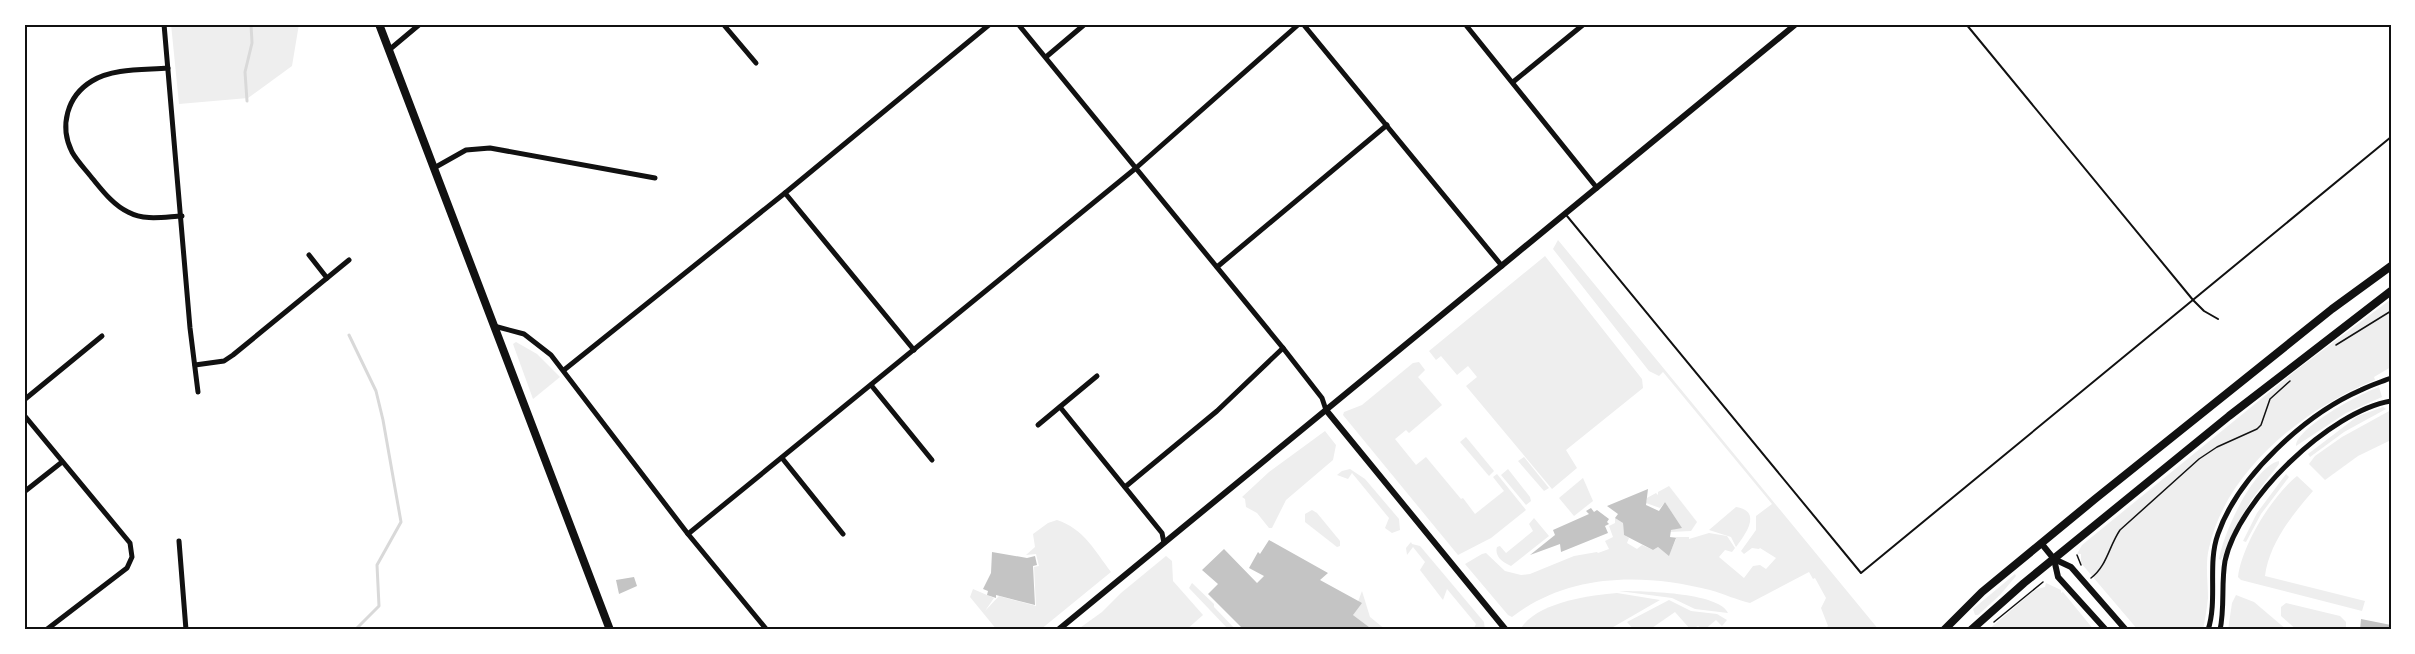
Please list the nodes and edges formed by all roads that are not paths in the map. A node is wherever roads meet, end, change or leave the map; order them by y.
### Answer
1 (164, 24) edge
2 (379, 24) edge
3 (420, 24) edge
4 (723, 24) edge
5 (990, 24) edge
6 (1018, 24) edge
7 (1085, 24) edge
8 (1301, 24) edge
9 (1465, 24) edge
10 (1584, 24) edge
11 (1796, 24) edge
12 (1966, 24) edge
13 (389, 50) junction
14 (1046, 57) junction
15 (756, 63) dead end
16 (168, 68) junction
17 (1513, 82) junction
18 (1387, 125) junction
19 (2391, 137) edge
20 (434, 168) junction
21 (1136, 168) junction
22 (655, 178) dead end
23 (1597, 188) junction
24 (785, 193) junction
25 (1565, 214) junction
26 (182, 216) junction
27 (309, 255) dead end
28 (349, 260) dead end
29 (1502, 266) junction
30 (2391, 266) edge
31 (1217, 267) junction
32 (327, 278) junction
33 (2391, 291) edge
34 (2193, 300) junction
35 (2218, 319) dead end
36 (494, 326) junction
37 (102, 336) dead end
38 (1283, 348) junction
39 (914, 350) junction
40 (195, 365) junction
41 (564, 370) junction
42 (1096, 376) dead end
43 (2391, 378) edge
44 (871, 385) junction
45 (198, 392) dead end
46 (24, 400) edge
47 (2391, 401) edge
48 (1060, 407) junction
49 (1326, 410) junction
50 (24, 415) edge
51 (1038, 425) dead end
52 (782, 458) junction
53 (932, 460) dead end
54 (63, 462) junction
55 (1125, 487) junction
56 (24, 492) edge
57 (688, 534) junction
58 (843, 534) dead end
59 (179, 541) dead end
60 (1164, 543) junction
61 (2041, 543) junction
62 (2054, 559) junction
63 (2213, 581) junction
64 (2224, 583) junction
65 (46, 630) edge
66 (186, 630) edge
67 (610, 630) edge
68 (766, 630) edge
69 (1058, 630) edge
70 (1506, 630) edge
71 (1944, 630) edge
72 (1971, 630) edge
73 (2106, 630) edge
74 (2126, 630) edge
75 (2208, 630) edge
76 (2220, 630) edge

1 - 16 street
2 - 13 main road
3 - 13 street
4 - 15 street
5 - 24 street
6 - 14 street
7 - 14 street
8 - 18 street
8 - 21 street
9 - 17 street
10 - 17 street
11 - 23 street
12 - 34 lane
13 - 20 main road
14 - 21 street
16 - 26 street
16 - 26 street
17 - 23 street
18 - 29 street
18 - 31 street
19 - 34 lane
20 - 22 street
20 - 36 main road
21 - 31 street
21 - 39 street
23 - 25 street
24 - 39 street
24 - 41 street
25 - 29 street
25 - 34 lane
26 - 40 street
27 - 32 street
28 - 32 street
29 - 49 street
30 - 61 main road
31 - 38 street
32 - 40 street
33 - 62 main road
34 - 35 lane
36 - 41 street
36 - 67 main road
37 - 46 street
38 - 49 street
38 - 55 street
39 - 44 street
40 - 45 street
41 - 57 street
42 - 48 street
43 - 63 street
44 - 52 street
44 - 53 street
47 - 64 street
48 - 51 street
48 - 55 street
49 - 60 street
49 - 70 street
50 - 54 street
52 - 57 street
52 - 58 street
54 - 56 street
54 - 65 street
55 - 60 street
57 - 68 street
59 - 66 street
60 - 69 street
61 - 62 street
61 - 71 main road
62 - 72 main road
62 - 73 street
62 - 74 street
63 - 64 street
63 - 75 street
64 - 76 street

